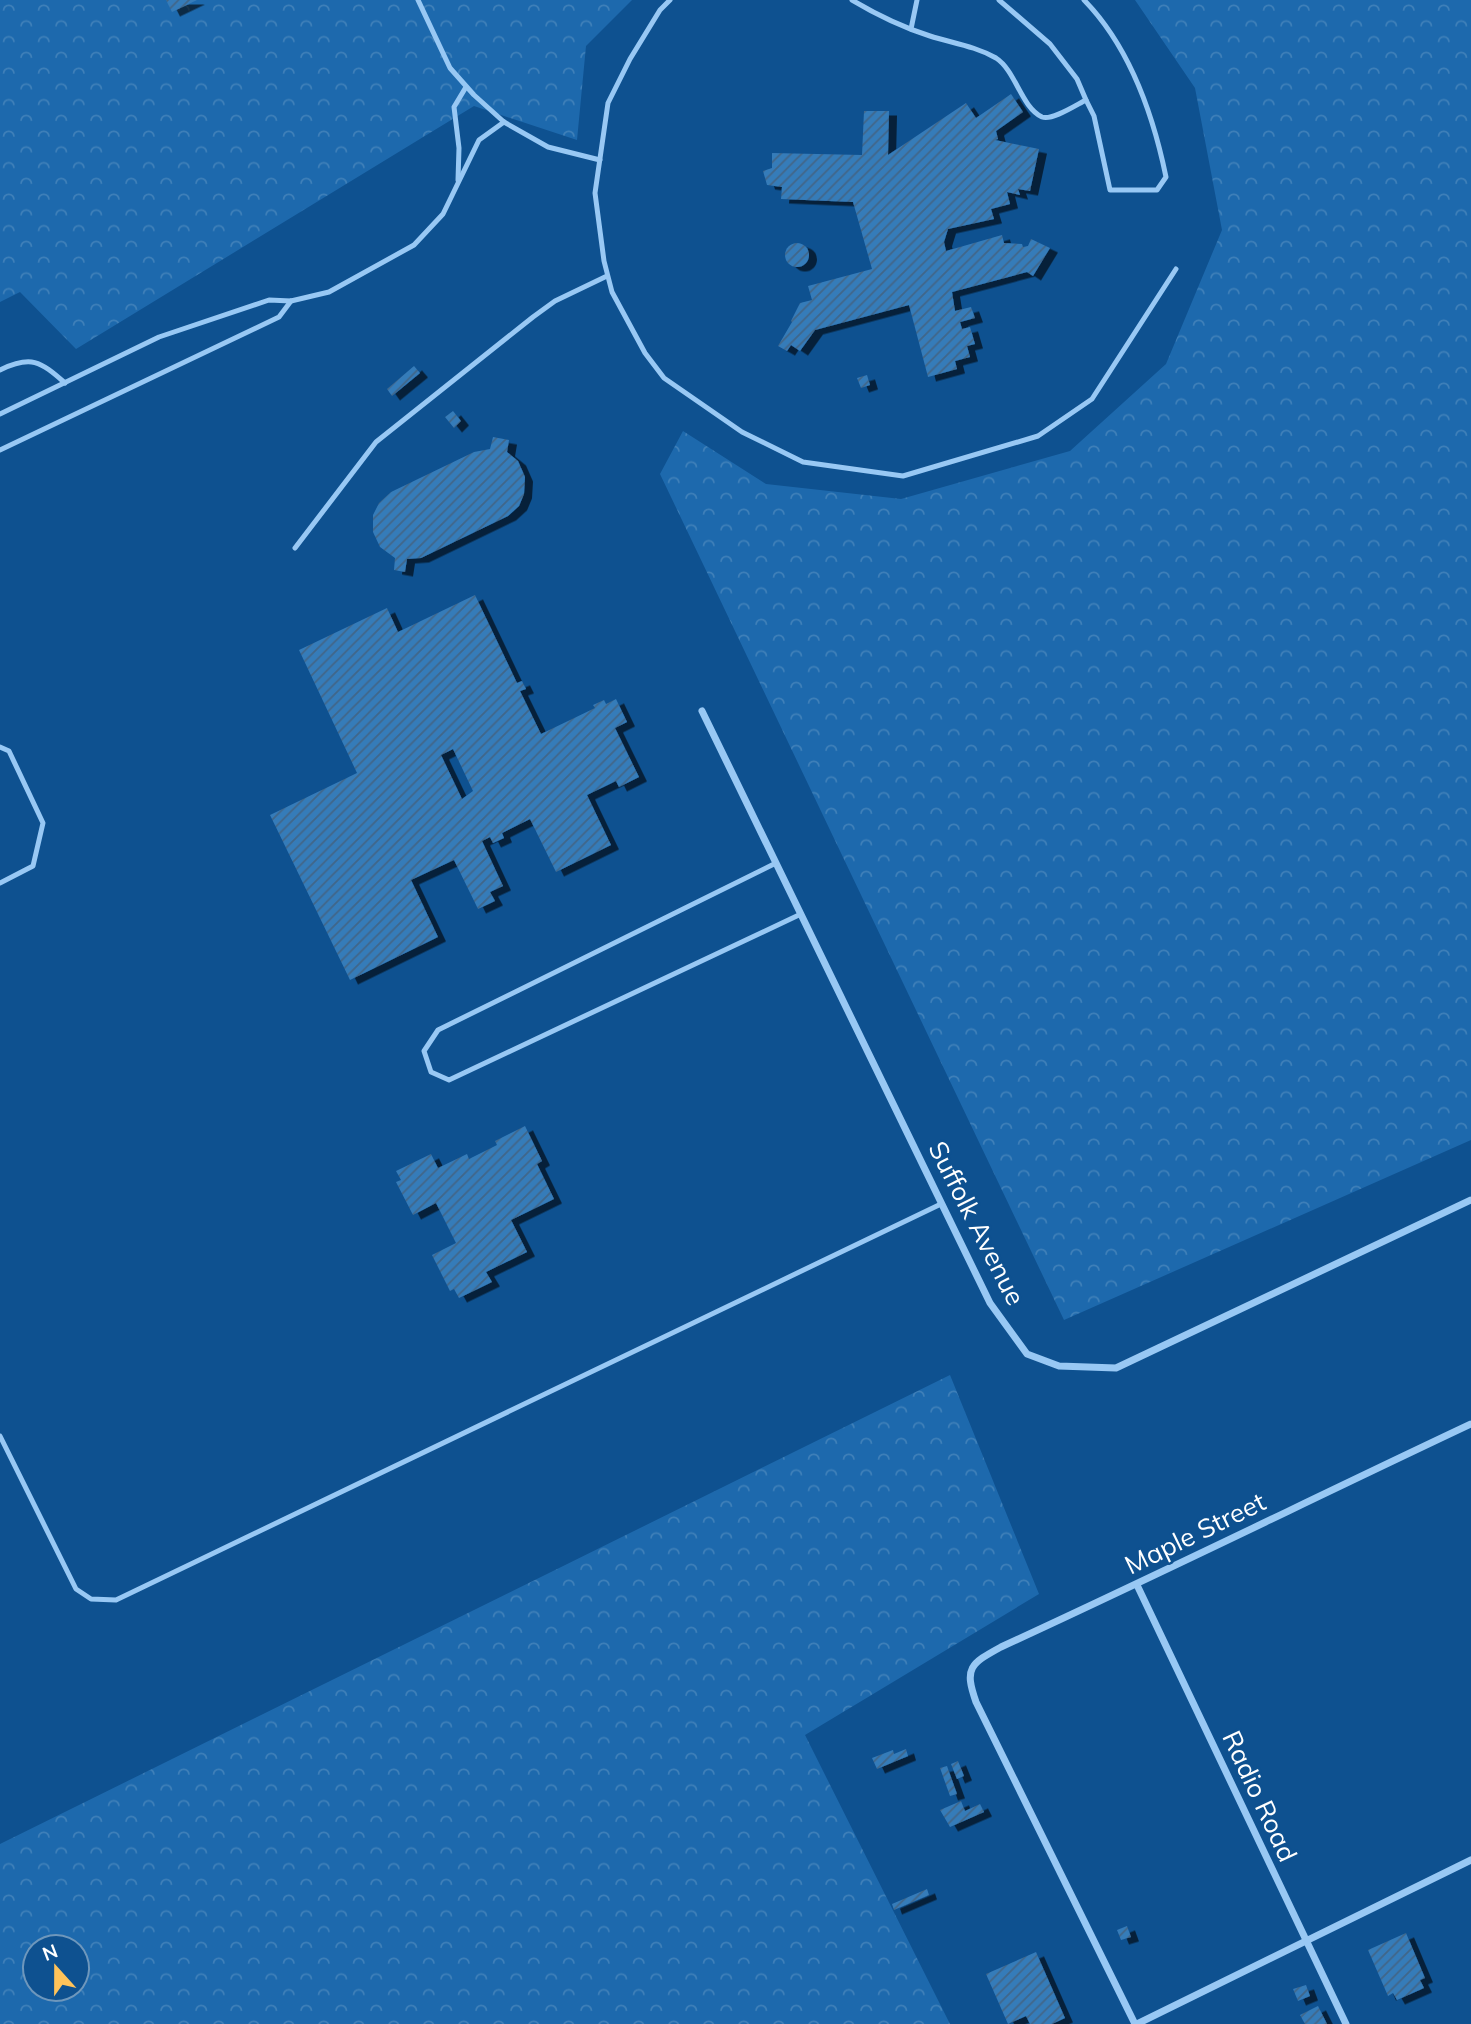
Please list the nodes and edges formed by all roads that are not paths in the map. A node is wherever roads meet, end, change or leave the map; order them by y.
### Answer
1 (418, 0) edge
2 (670, 0) edge
3 (852, 0) edge
4 (917, 0) edge
5 (999, 0) edge
6 (1084, 0) edge
7 (911, 29) junction
8 (466, 87) junction
9 (1086, 100) junction
10 (503, 122) junction
11 (600, 160) junction
12 (458, 183) junction
13 (1176, 269) dead end
14 (607, 276) junction
15 (291, 301) junction
16 (0, 370) edge
17 (65, 383) junction
18 (0, 414) edge
19 (0, 450) edge
20 (295, 548) dead end
21 (702, 711) dead end
22 (0, 747) edge
23 (776, 863) junction
24 (0, 883) edge
25 (801, 915) junction
26 (1471, 1200) edge
27 (941, 1204) junction
28 (1471, 1424) edge
29 (0, 1436) edge
30 (1137, 1585) junction
31 (1471, 1860) edge
32 (1305, 1940) junction
33 (1136, 2024) edge
34 (1346, 2024) edge

1 - 8 lane
2 - 11 lane
3 - 7 lane
4 - 7 lane
5 - 9 lane
6 - 9 lane
7 - 9 lane
8 - 10 lane
8 - 12 lane
10 - 11 lane
10 - 12 lane
11 - 14 lane
12 - 15 lane
13 - 14 lane
14 - 20 lane
15 - 17 lane
15 - 19 lane
16 - 17 lane
17 - 18 lane
21 - 23 street, Suffolk Avenue
22 - 24 lane
23 - 25 street, Suffolk Avenue
23 - 25 lane
25 - 27 street, Suffolk Avenue
26 - 27 street, Suffolk Avenue
27 - 29 lane
28 - 30 street, Maple Street
30 - 32 street, Radio Road
30 - 33 street, Maple Street
31 - 32 street
32 - 33 street
32 - 34 street, Radio Road

